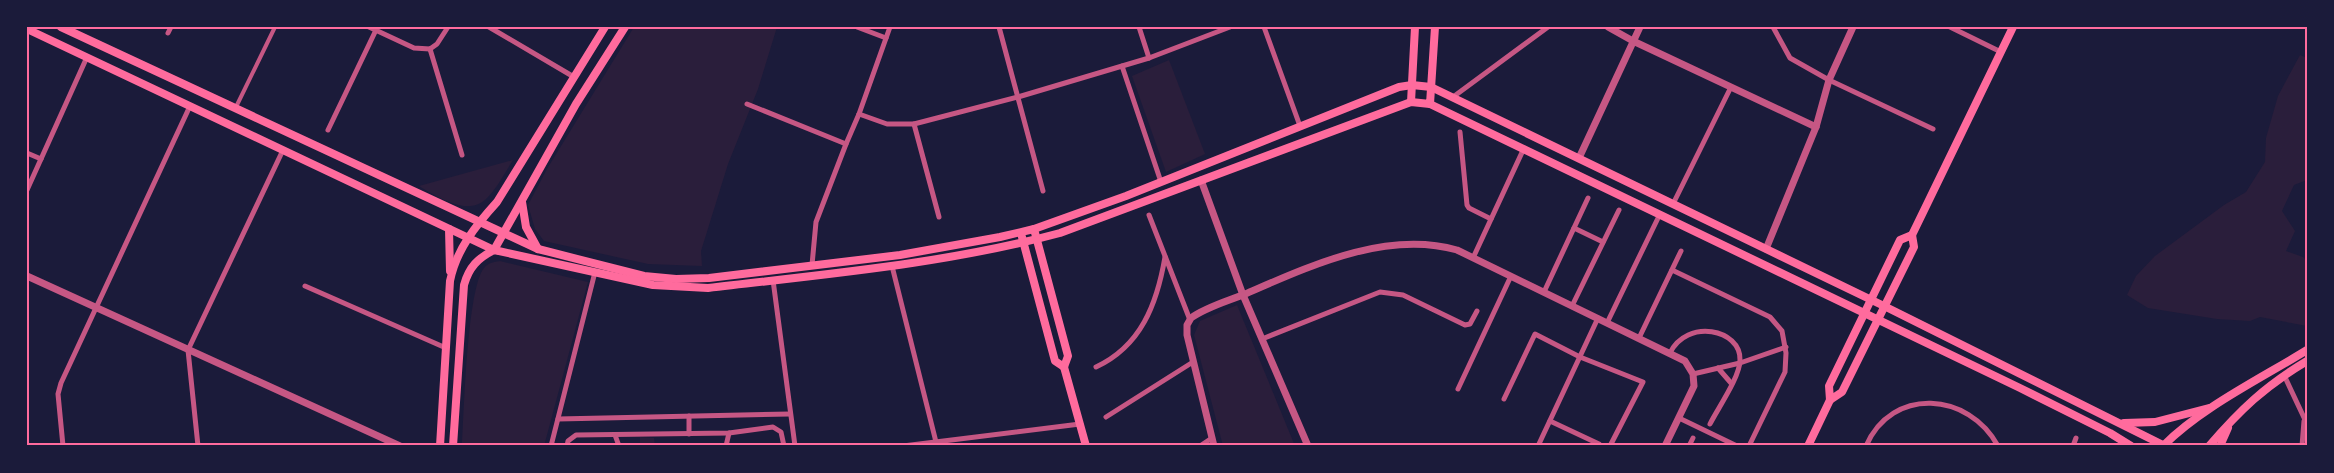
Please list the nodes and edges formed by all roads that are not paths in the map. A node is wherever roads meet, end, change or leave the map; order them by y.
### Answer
1 (275, 27) edge
2 (369, 27) edge
3 (448, 27) edge
4 (489, 27) edge
5 (605, 27) edge
6 (625, 27) edge
7 (857, 27) edge
8 (890, 27) edge
9 (999, 27) edge
10 (1139, 27) edge
11 (1230, 27) edge
12 (1264, 27) edge
13 (1415, 27) edge
14 (1434, 27) edge
15 (1548, 27) edge
16 (1608, 27) edge
17 (1640, 27) edge
18 (1773, 27) edge
19 (1853, 27) edge
20 (1950, 27) edge
21 (2013, 27) edge
22 (65, 28) edge
23 (27, 29) edge
24 (375, 30) junction
25 (886, 38) junction
26 (1633, 42) junction
27 (430, 50) junction
28 (2001, 52) junction
29 (87, 57) junction
30 (1149, 58) junction
31 (1122, 66) junction
32 (574, 77) junction
33 (1829, 80) junction
34 (1412, 85) junction
35 (1431, 87) junction
36 (1731, 87) junction
37 (1018, 97) junction
38 (1453, 97) junction
39 (1411, 102) junction
40 (747, 104) dead end
41 (1430, 104) junction
42 (190, 106) junction
43 (235, 109) junction
44 (859, 114) junction
45 (914, 124) junction
46 (1300, 126) junction
47 (1816, 127) junction
48 (1933, 129) dead end
49 (328, 130) dead end
50 (1460, 132) dead end
51 (846, 144) junction
52 (1524, 148) junction
53 (283, 150) junction
54 (27, 153) edge
55 (462, 155) dead end
56 (1579, 158) junction
57 (41, 159) junction
58 (1201, 180) junction
59 (1161, 182) junction
60 (27, 190) edge
61 (1043, 191) dead end
62 (1588, 198) dead end
63 (522, 201) junction
64 (1673, 204) junction
65 (1619, 210) dead end
66 (1660, 214) junction
67 (1149, 215) dead end
68 (939, 217) dead end
69 (1491, 219) junction
70 (480, 221) junction
71 (1574, 228) junction
72 (450, 229) junction
73 (1034, 229) junction
74 (504, 232) junction
75 (1020, 232) junction
76 (1912, 234) junction
77 (468, 238) junction
78 (1038, 239) junction
79 (1024, 242) junction
80 (1603, 242) junction
81 (538, 249) junction
82 (1766, 249) junction
83 (494, 250) junction
84 (1681, 251) dead end
85 (1165, 257) junction
86 (1473, 258) junction
87 (813, 265) junction
88 (892, 266) junction
89 (595, 269) junction
90 (1672, 270) junction
91 (27, 276) edge
92 (1511, 276) junction
93 (773, 280) junction
94 (450, 281) junction
95 (304, 286) dead end
96 (1544, 292) junction
97 (1243, 295) junction
98 (1871, 300) junction
99 (1572, 306) junction
100 (1884, 306) junction
101 (97, 308) junction
102 (1477, 312) dead end
103 (1865, 313) junction
104 (1598, 318) junction
105 (1878, 319) junction
106 (1190, 320) junction
107 (1607, 323) junction
108 (1639, 338) junction
109 (1262, 339) junction
110 (1786, 347) junction
111 (446, 348) junction
112 (188, 350) junction
113 (2307, 350) edge
114 (1670, 353) junction
115 (1580, 357) junction
116 (2307, 361) edge
117 (1193, 362) junction
118 (1740, 363) junction
119 (1096, 366) dead end
120 (1064, 367) junction
121 (1718, 368) junction
122 (1693, 374) junction
123 (2284, 375) junction
124 (1731, 383) junction
125 (1458, 389) dead end
126 (1504, 399) dead end
127 (1830, 400) junction
128 (2215, 406) junction
129 (790, 414) junction
130 (689, 417) junction
131 (1107, 417) dead end
132 (1679, 418) junction
133 (2304, 418) junction
134 (558, 419) junction
135 (2231, 420) junction
136 (1550, 421) junction
137 (2114, 421) junction
138 (1080, 424) junction
139 (1710, 424) dead end
140 (2307, 424) edge
141 (729, 433) junction
142 (689, 434) junction
143 (615, 435) junction
144 (1693, 438) dead end
145 (2076, 438) dead end
146 (1213, 442) edge
147 (936, 444) edge
148 (1599, 444) dead end
149 (63, 446) edge
150 (198, 446) edge
151 (400, 446) edge
152 (440, 446) edge
153 (453, 446) edge
154 (551, 446) edge
155 (567, 446) edge
156 (619, 446) edge
157 (726, 446) edge
158 (784, 446) edge
159 (795, 446) edge
160 (903, 446) edge
161 (1086, 446) edge
162 (1200, 446) edge
163 (1308, 446) edge
164 (1538, 446) edge
165 (1610, 446) edge
166 (1665, 446) edge
167 (1689, 446) edge
168 (1737, 446) edge
169 (1749, 446) edge
170 (1808, 446) edge
171 (1866, 446) edge
172 (1998, 446) edge
173 (2073, 446) edge
174 (2131, 446) edge
175 (2164, 446) edge
176 (2209, 446) edge
177 (2220, 446) edge
178 (2302, 446) edge

1 - 43 street
2 - 24 street
3 - 27 street
4 - 32 street
5 - 32 main road
6 - 63 main road
7 - 25 street
8 - 25 street
9 - 37 street
10 - 30 street
11 - 30 street
12 - 46 street
13 - 34 main road
14 - 35 main road
15 - 38 street
16 - 26 street
17 - 26 street
18 - 33 street
19 - 33 street
20 - 28 street
21 - 28 main road
22 - 43 main road
23 - 29 main road
24 - 27 street
24 - 49 street
25 - 44 street
26 - 36 street
26 - 56 street
27 - 55 street
28 - 76 main road
29 - 42 main road
29 - 57 street
30 - 31 street
31 - 37 street
31 - 59 street
32 - 70 main road
33 - 47 street
33 - 48 street
34 - 35 main road
34 - 39 main road
34 - 46 main road
35 - 38 main road
35 - 41 main road
36 - 47 street
36 - 64 street
37 - 45 street
37 - 61 street
38 - 56 main road
39 - 41 main road
39 - 58 main road
40 - 51 street
41 - 52 main road
42 - 53 main road
42 - 101 street
43 - 70 main road
44 - 45 street
44 - 51 street
45 - 68 street
46 - 59 main road
47 - 82 street
50 - 69 street
51 - 87 street
52 - 66 main road
52 - 69 street
53 - 72 main road
53 - 112 street
54 - 57 street
56 - 64 main road
57 - 60 street
58 - 78 main road
58 - 97 street
59 - 73 main road
62 - 71 street
63 - 74 main road
63 - 81 main road
64 - 82 main road
65 - 80 street
66 - 103 main road
66 - 107 street
67 - 85 street
69 - 86 street
70 - 74 main road
70 - 77 main road
71 - 80 street
71 - 96 street
72 - 77 main road
72 - 94 main road
73 - 75 main road
73 - 78 main road
74 - 81 main road
74 - 83 main road
75 - 79 main road
75 - 87 main road
76 - 98 main road
76 - 100 main road
77 - 83 main road
77 - 94 main road
78 - 79 main road
78 - 120 main road
79 - 88 main road
79 - 120 main road
80 - 99 street
81 - 89 main road
82 - 98 main road
83 - 89 main road
83 - 153 main road
84 - 90 street
85 - 106 street
85 - 119 street
86 - 92 street
86 - 97 street
87 - 89 main road
88 - 93 main road
88 - 147 street
89 - 93 main road
89 - 134 street
90 - 108 street
90 - 110 street
91 - 101 street
92 - 96 street
92 - 125 street
93 - 129 street
94 - 111 main road
95 - 111 street
96 - 99 street
97 - 106 street
97 - 109 street
98 - 100 main road
98 - 103 main road
99 - 104 street
100 - 105 main road
100 - 137 main road
101 - 112 street
101 - 149 street
102 - 109 street
103 - 105 main road
103 - 127 main road
104 - 107 street
104 - 115 street
105 - 127 main road
105 - 174 main road
106 - 117 street
107 - 108 street
108 - 114 street
109 - 163 street
110 - 118 street
110 - 169 street
111 - 152 main road
112 - 150 street
112 - 151 street
113 - 128 main road
114 - 118 street
114 - 122 street
115 - 126 street
115 - 136 street
115 - 165 street
116 - 123 main road
117 - 131 street
117 - 146 street
118 - 121 street
118 - 124 street
120 - 138 main road
121 - 122 street
121 - 124 street
122 - 132 street
123 - 133 street
123 - 135 main road
124 - 139 street
127 - 170 main road
128 - 137 main road
128 - 175 main road
129 - 130 street
129 - 159 street
130 - 134 street
130 - 142 street
132 - 166 street
132 - 168 street
133 - 140 street
133 - 178 street
134 - 154 street
135 - 176 main road
135 - 177 main road
136 - 148 street
136 - 164 street
137 - 175 main road
138 - 147 street
138 - 161 main road
141 - 142 street
141 - 157 street
141 - 158 street
142 - 143 street
143 - 155 street
143 - 156 street
144 - 167 street
145 - 173 street
146 - 162 street
147 - 160 street
171 - 172 street

